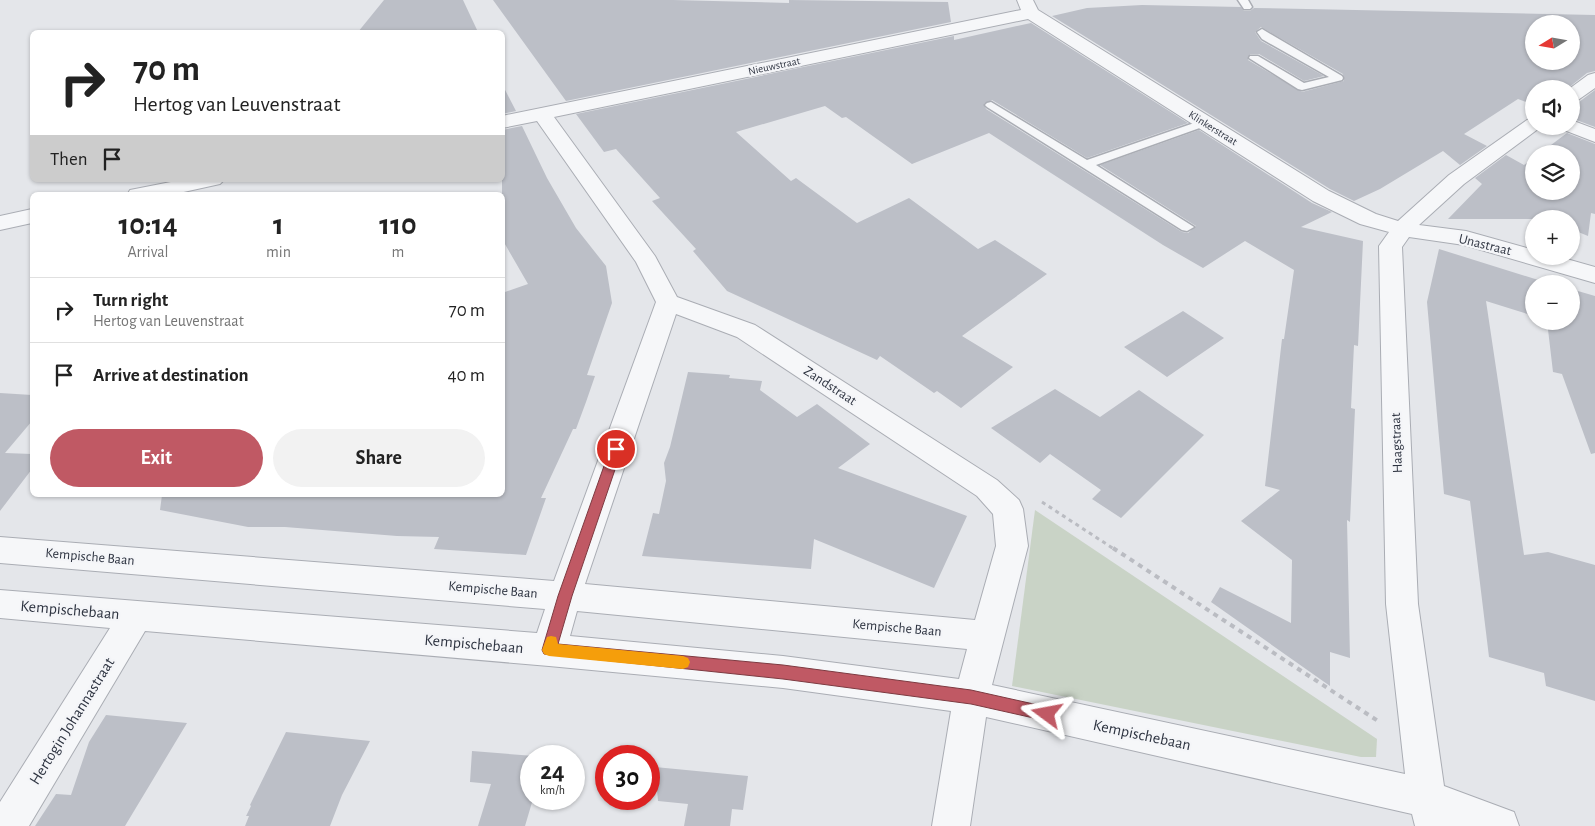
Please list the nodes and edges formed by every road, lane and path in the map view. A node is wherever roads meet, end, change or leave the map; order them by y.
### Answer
1 (1028, 7) edge
2 (1262, 32) dead end
3 (1254, 58) dead end
4 (1595, 79) edge
5 (1580, 90) edge
6 (991, 105) dead end
7 (542, 114) junction
8 (505, 121) edge
9 (1204, 123) junction
10 (1580, 130) edge
11 (1525, 131) edge
12 (1595, 136) edge
13 (1086, 164) junction
14 (203, 182) edge
15 (153, 192) edge
16 (30, 216) edge
17 (0, 223) edge
18 (1187, 227) dead end
19 (1402, 229) junction
20 (1595, 275) edge
21 (668, 302) junction
22 (1008, 509) junction
23 (0, 550) edge
24 (565, 596) junction
25 (0, 604) edge
26 (136, 616) junction
27 (986, 636) junction
28 (549, 650) junction
29 (971, 697) junction
30 (1420, 749) junction
31 (1430, 812) edge
32 (8, 826) edge
33 (952, 826) edge
34 (1500, 826) edge

1 - 7 street, Nieuwstraat
1 - 9 street, Klinkerstraat
2 - 3 lane
4 - 5 street
6 - 13 lane
7 - 8 street, Nieuwstraat
7 - 21 street
9 - 13 lane
9 - 19 street, Klinkerstraat
10 - 12 street
11 - 19 street, Haagstraat
13 - 18 lane
14 - 15 street
16 - 17 street
19 - 20 street, Unastraat
19 - 30 street, Haagstraat
21 - 22 street, Zandstraat
21 - 24 street
22 - 27 street
22 - 30 path
23 - 24 street, Kempische Baan
24 - 27 street, Kempische Baan
24 - 28 street
25 - 26 street, Kempischebaan
26 - 28 street, Kempischebaan
26 - 32 street, Hertogin Johannastraat
27 - 29 street
28 - 29 street, Kempischebaan
29 - 31 street, Kempischebaan
29 - 33 street
30 - 31 street, Haagstraat
31 - 34 street, Kempischebaan

